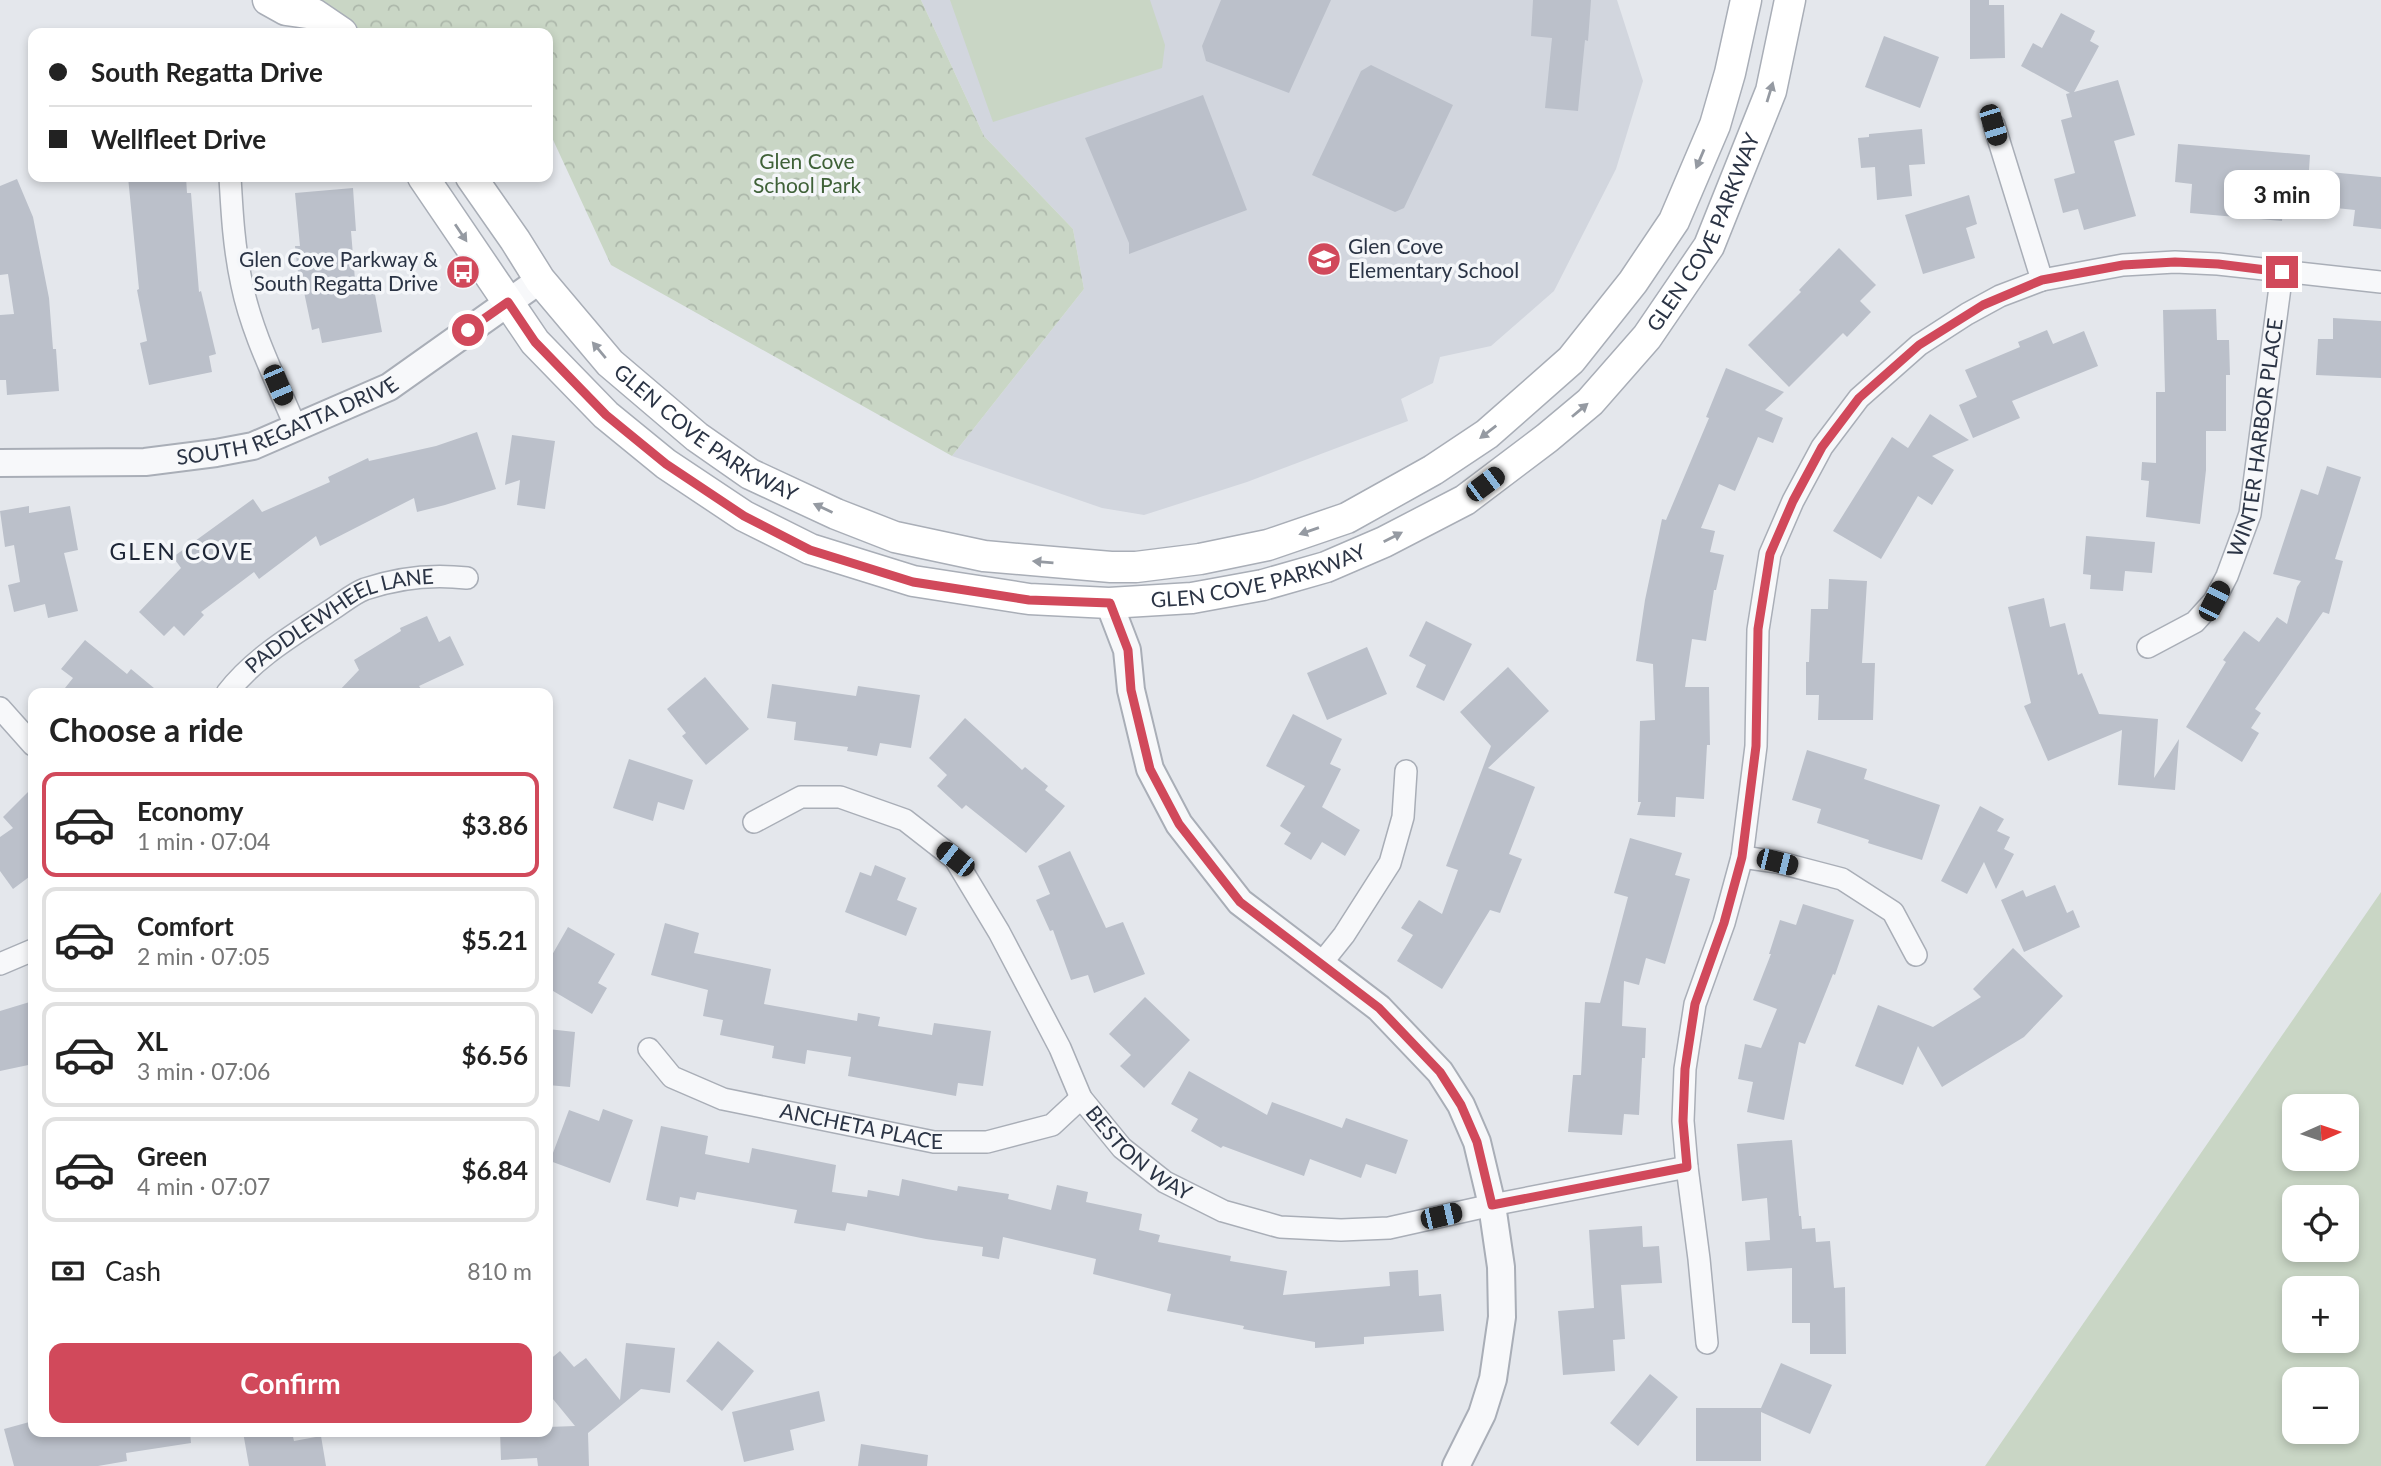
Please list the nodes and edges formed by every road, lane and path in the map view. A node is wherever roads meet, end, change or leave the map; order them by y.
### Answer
1 (1746, 0) edge
2 (1790, 0) edge
3 (277, 5) edge
4 (300, 28) edge
5 (335, 28) edge
6 (1993, 125) dead end
7 (230, 182) edge
8 (426, 182) edge
9 (474, 182) edge
10 (2282, 272) junction
11 (540, 280) junction
12 (2042, 280) junction
13 (2381, 282) edge
14 (508, 302) junction
15 (296, 428) junction
16 (0, 463) edge
17 (467, 578) dead end
18 (1124, 603) junction
19 (2148, 647) dead end
20 (232, 688) edge
21 (0, 708) edge
22 (28, 739) edge
23 (1406, 771) dead end
24 (754, 822) dead end
25 (1742, 857) junction
26 (28, 952) edge
27 (1916, 956) dead end
28 (0, 964) edge
29 (1320, 965) junction
30 (649, 1049) dead end
31 (1081, 1098) junction
32 (1687, 1167) junction
33 (1492, 1205) junction
34 (1707, 1343) dead end
35 (1456, 1466) edge

1 -> 11 main road, GLEN COVE PARKWAY
18 -> 2 main road, GLEN COVE PARKWAY
3 - 4 main road
3 - 5 main road
6 - 12 street
7 - 15 street
8 -> 14 main road, GLEN COVE PARKWAY
9 - 11 main road, GLEN COVE PARKWAY
10 - 12 street
10 - 13 street
10 - 19 street, WINTER HARBOR PLACE
11 - 14 street, SOUTH REGATTA DRIVE
12 - 25 street
14 - 15 street, SOUTH REGATTA DRIVE
14 - 18 main road, GLEN COVE PARKWAY
15 - 16 street, SOUTH REGATTA DRIVE
17 - 20 street, PADDLEWHEEL LANE
18 - 29 street
21 - 22 street
23 - 29 street
24 - 31 street, BESTON WAY
25 - 27 street
25 - 32 street
26 - 28 street
29 - 33 street
30 - 31 street, ANCHETA PLACE
31 - 33 street, BESTON WAY
32 - 33 street, BESTON WAY
32 - 34 street
33 - 35 street

